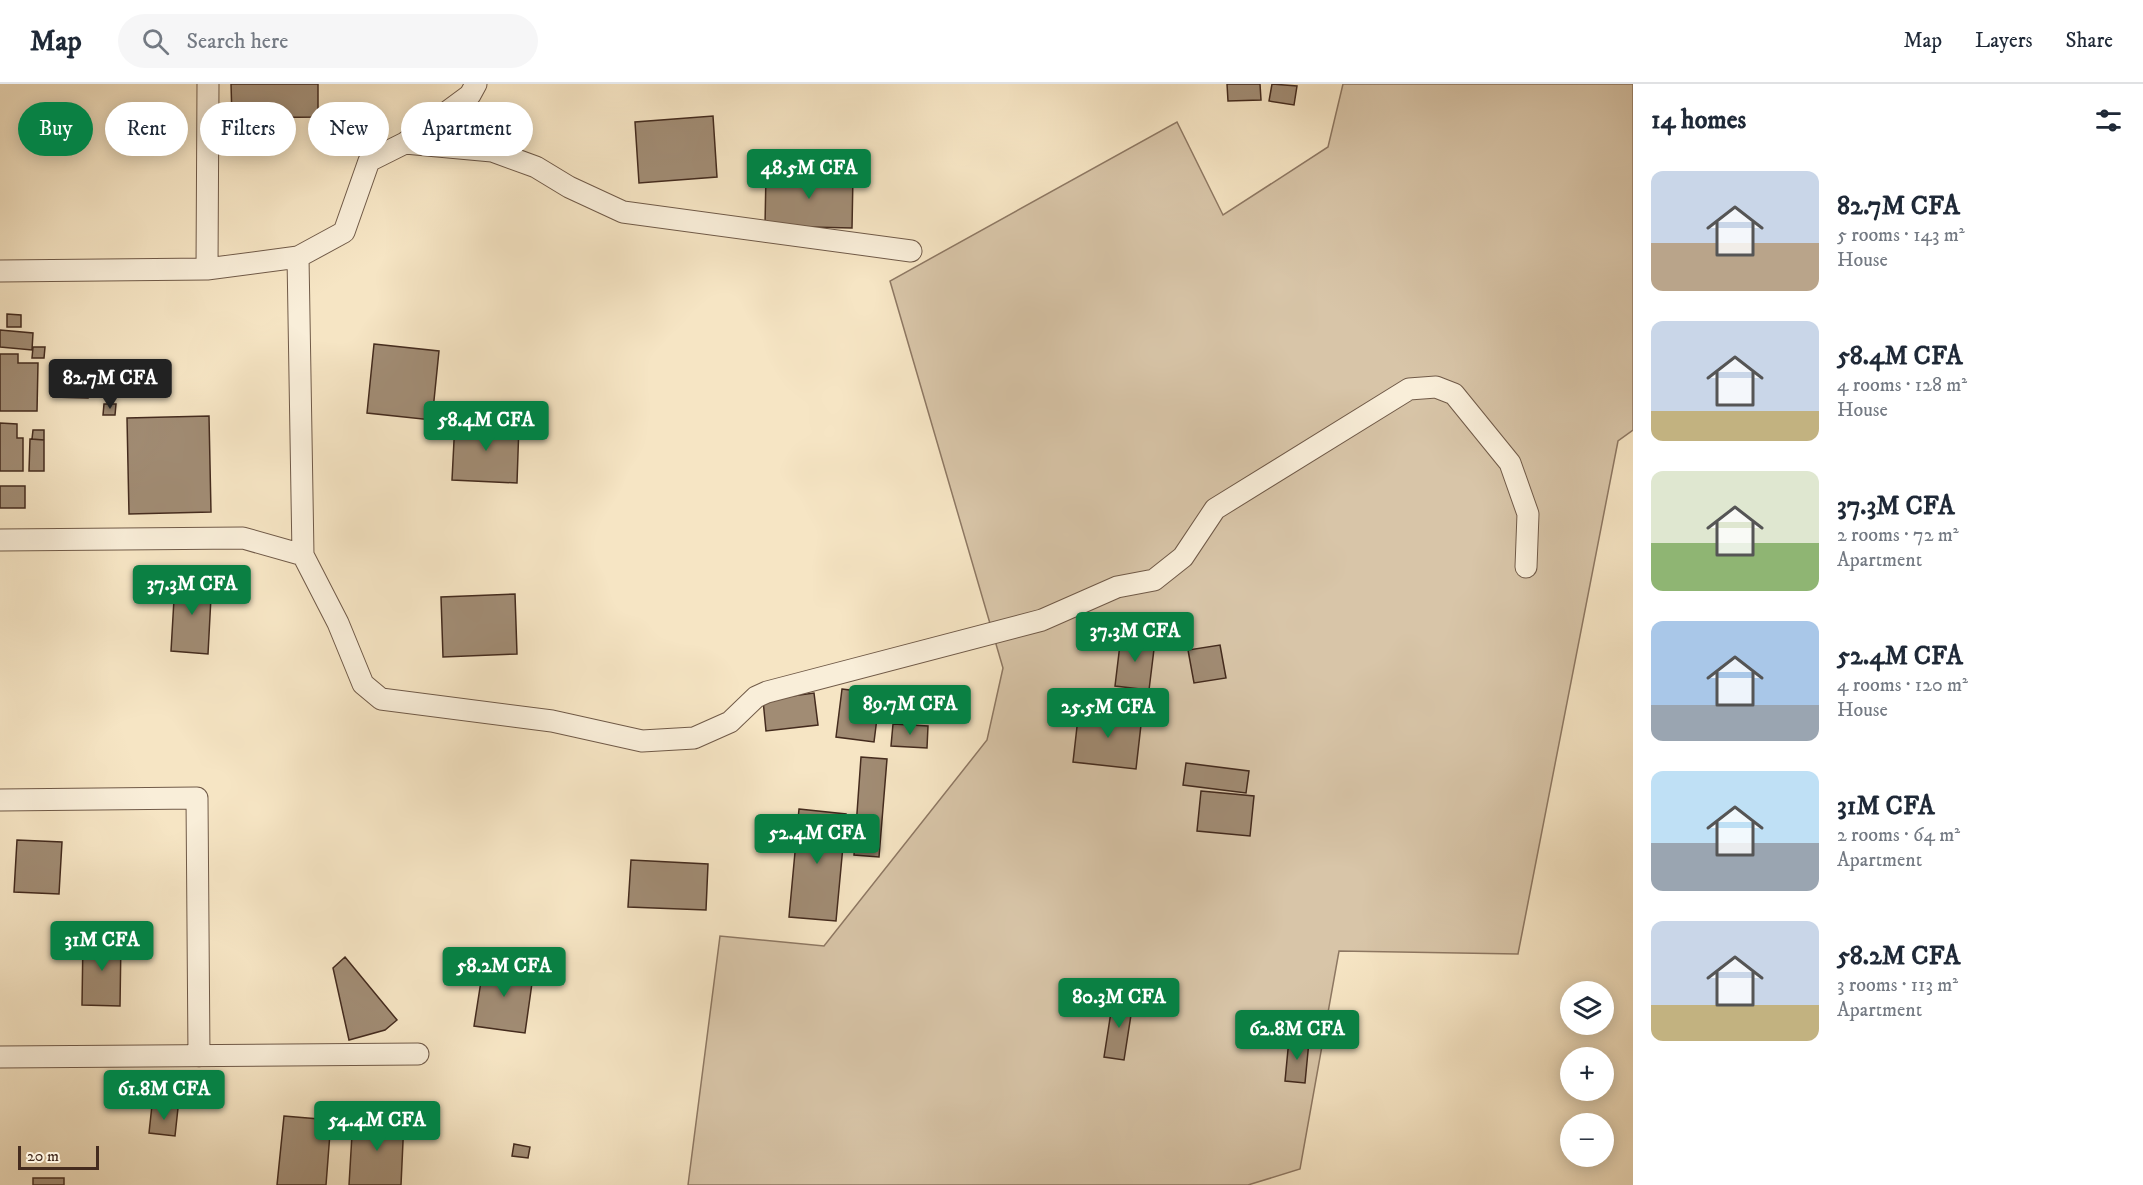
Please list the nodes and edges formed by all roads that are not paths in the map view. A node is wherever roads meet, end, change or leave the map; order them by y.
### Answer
1 (208, 84) edge
2 (476, 84) edge
3 (461, 102) edge
4 (401, 145) edge
5 (506, 156) edge
6 (911, 251) dead end
7 (298, 257) junction
8 (207, 269) junction
9 (0, 271) edge
10 (0, 540) edge
11 (303, 555) junction
12 (1526, 567) dead end
13 (0, 800) edge
14 (418, 1054) dead end
15 (199, 1056) junction
16 (0, 1057) edge

1 - 8 street
2 - 3 street
4 - 7 street
5 - 6 street
7 - 8 street
7 - 11 street
8 - 9 street
10 - 11 street
11 - 12 street
13 - 15 street
14 - 15 street
15 - 16 street

